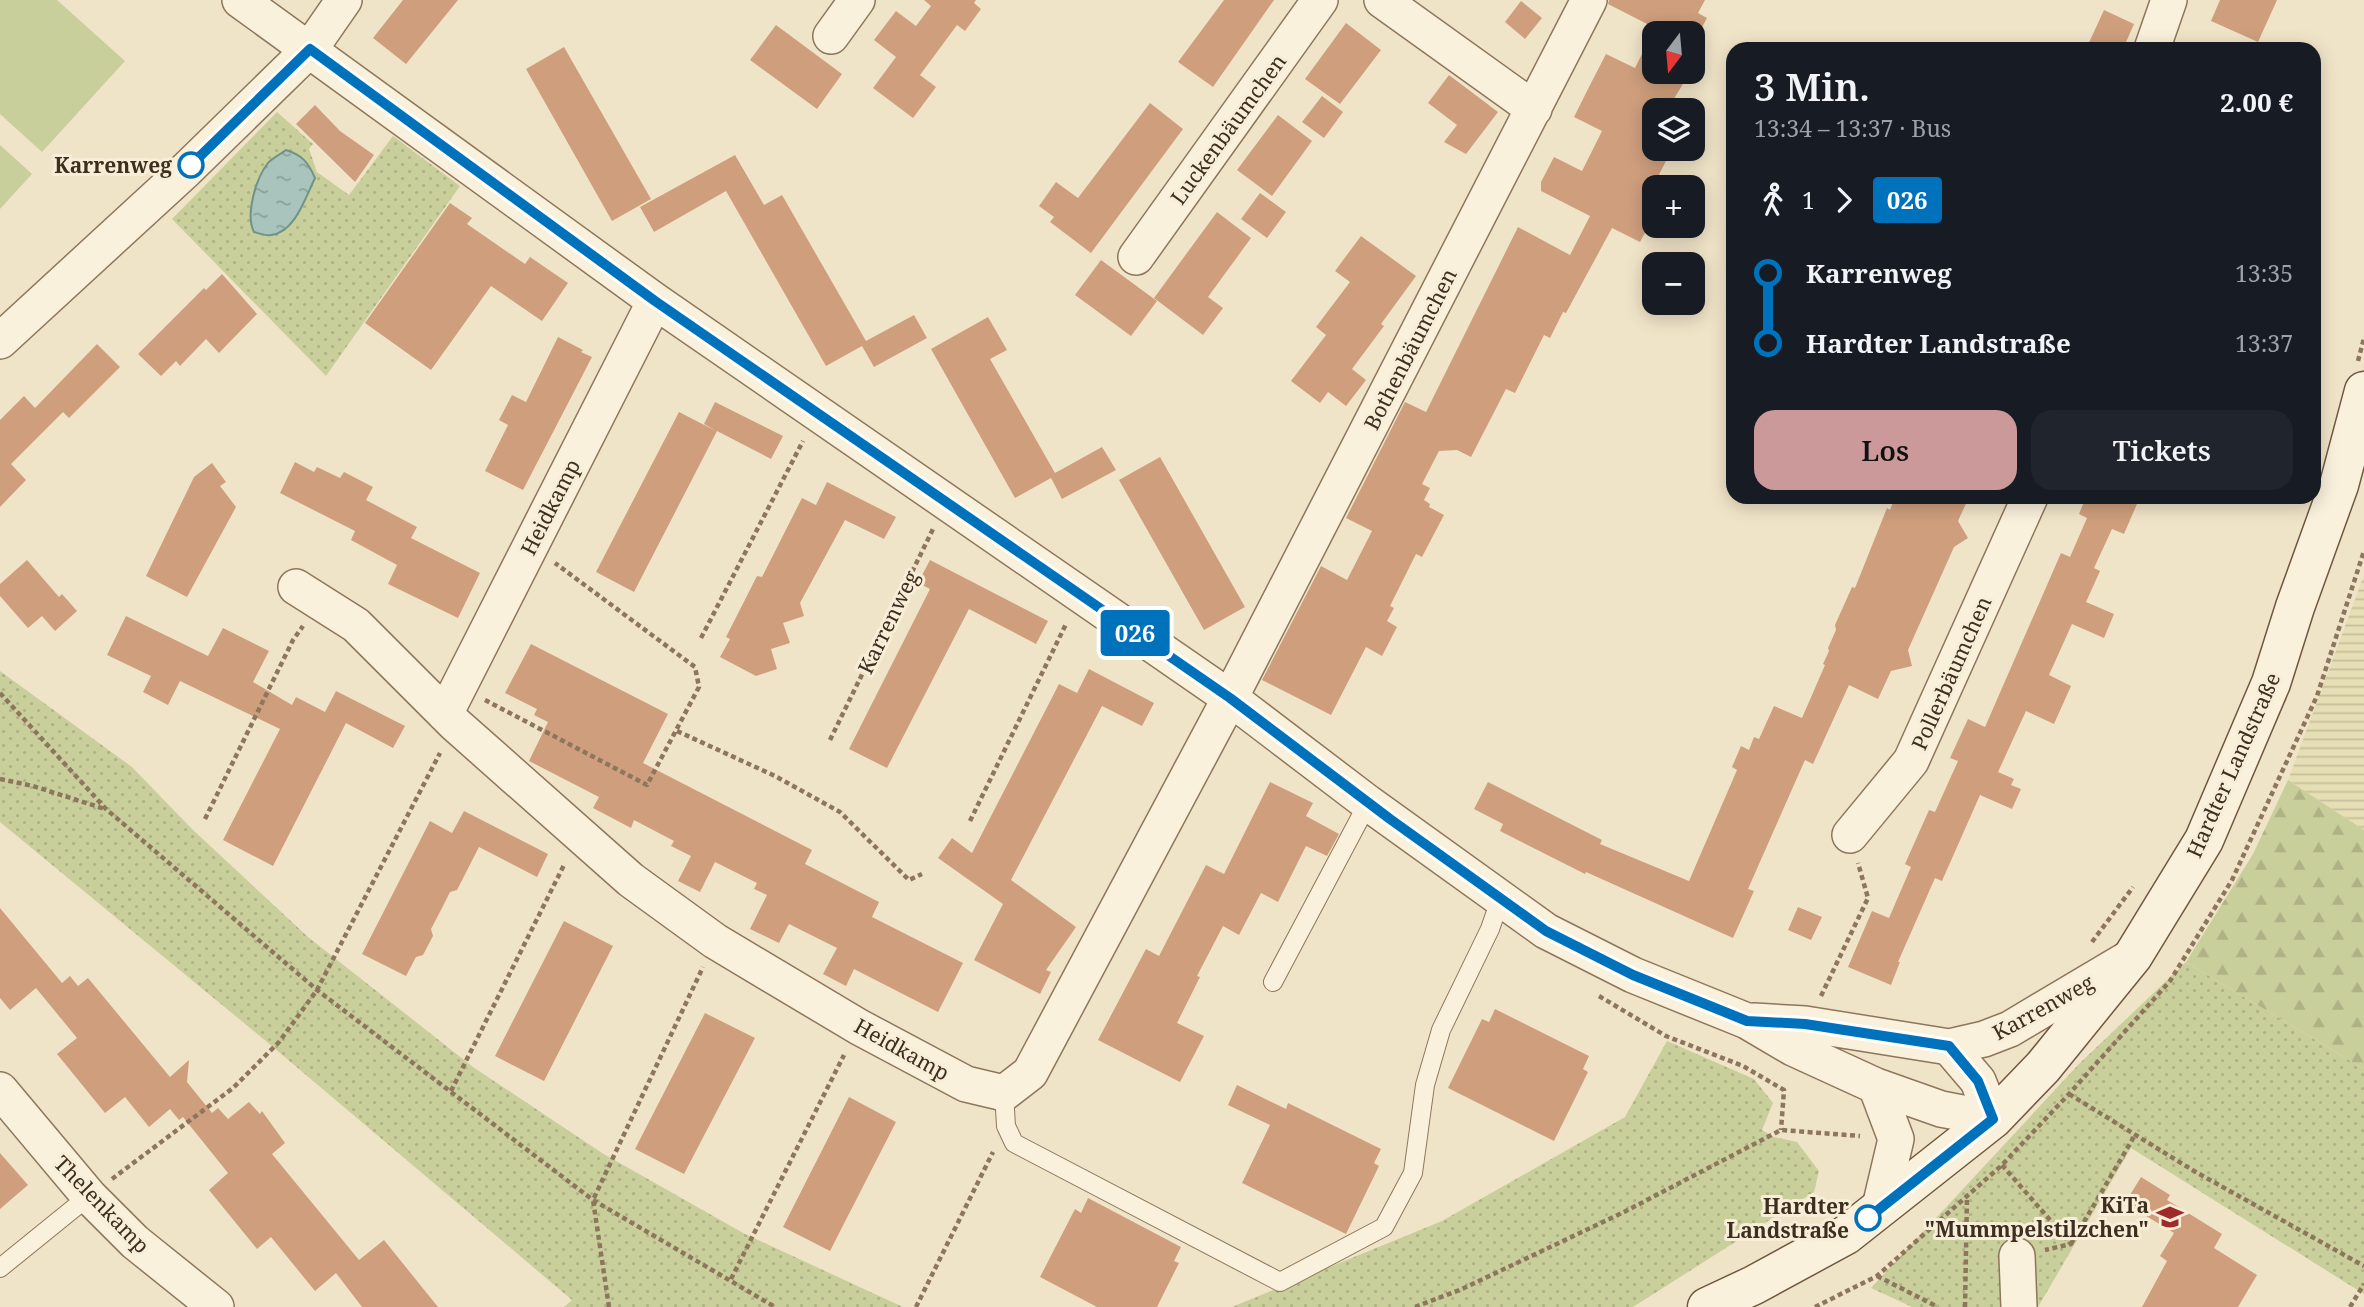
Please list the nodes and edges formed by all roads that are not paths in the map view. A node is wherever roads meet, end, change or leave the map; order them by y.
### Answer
1 (240, 0) edge
2 (344, 0) edge
3 (858, 0) edge
4 (1320, 0) edge
5 (1382, 0) edge
6 (1588, 0) edge
7 (2169, 0) edge
8 (831, 36) dead end
9 (2154, 42) edge
10 (310, 49) junction
11 (1534, 109) junction
12 (1136, 257) dead end
13 (655, 301) junction
14 (0, 341) edge
15 (2360, 378) edge
16 (2027, 504) edge
17 (308, 594) road end
18 (1230, 698) junction
19 (453, 708) junction
20 (1368, 803) junction
21 (1850, 835) road end
22 (1500, 900) junction
23 (2133, 956) junction
24 (1273, 982) dead end
25 (1747, 1021) junction
26 (1949, 1046) junction
27 (1876, 1086) junction
28 (0, 1090) edge
29 (1005, 1110) junction
30 (1993, 1119) junction
31 (89, 1196) junction
32 (1880, 1207) junction
33 (2017, 1256) road end
34 (0, 1268) edge
35 (216, 1307) edge
36 (1707, 1307) edge
37 (2020, 1307) edge

1 - 10 street, Karrenweg
2 - 10 street
3 - 8 street
4 - 12 street, Luckenbäumchen
5 - 11 street
6 - 11 street, Bothenbäumchen
7 - 9 street
10 - 13 street, Karrenweg
10 - 14 street
11 - 18 street, Bothenbäumchen
13 - 18 street, Karrenweg
13 - 19 street, Heidkamp
15 - 23 main road, Hardter Landstraße
16 - 21 street, Pollerbäumchen
17 - 19 street, Heidkamp
18 - 20 street, Karrenweg
18 - 29 street
19 - 29 street, Heidkamp
20 - 22 street, Karrenweg
20 - 24 lane
22 - 25 street, Karrenweg
22 - 29 lane
23 - 26 street, Karrenweg
23 - 30 main road, Hardter Landstraße
25 - 26 street, Karrenweg
25 - 27 street, Karrenweg
26 - 30 street
27 - 30 street, Karrenweg
27 - 32 street
28 - 31 street, Thelenkamp
30 - 32 main road, Hardter Landstraße
31 - 34 lane
31 - 35 street, Thelenkamp
32 - 36 main road, Hardter Landstraße
33 - 37 street

